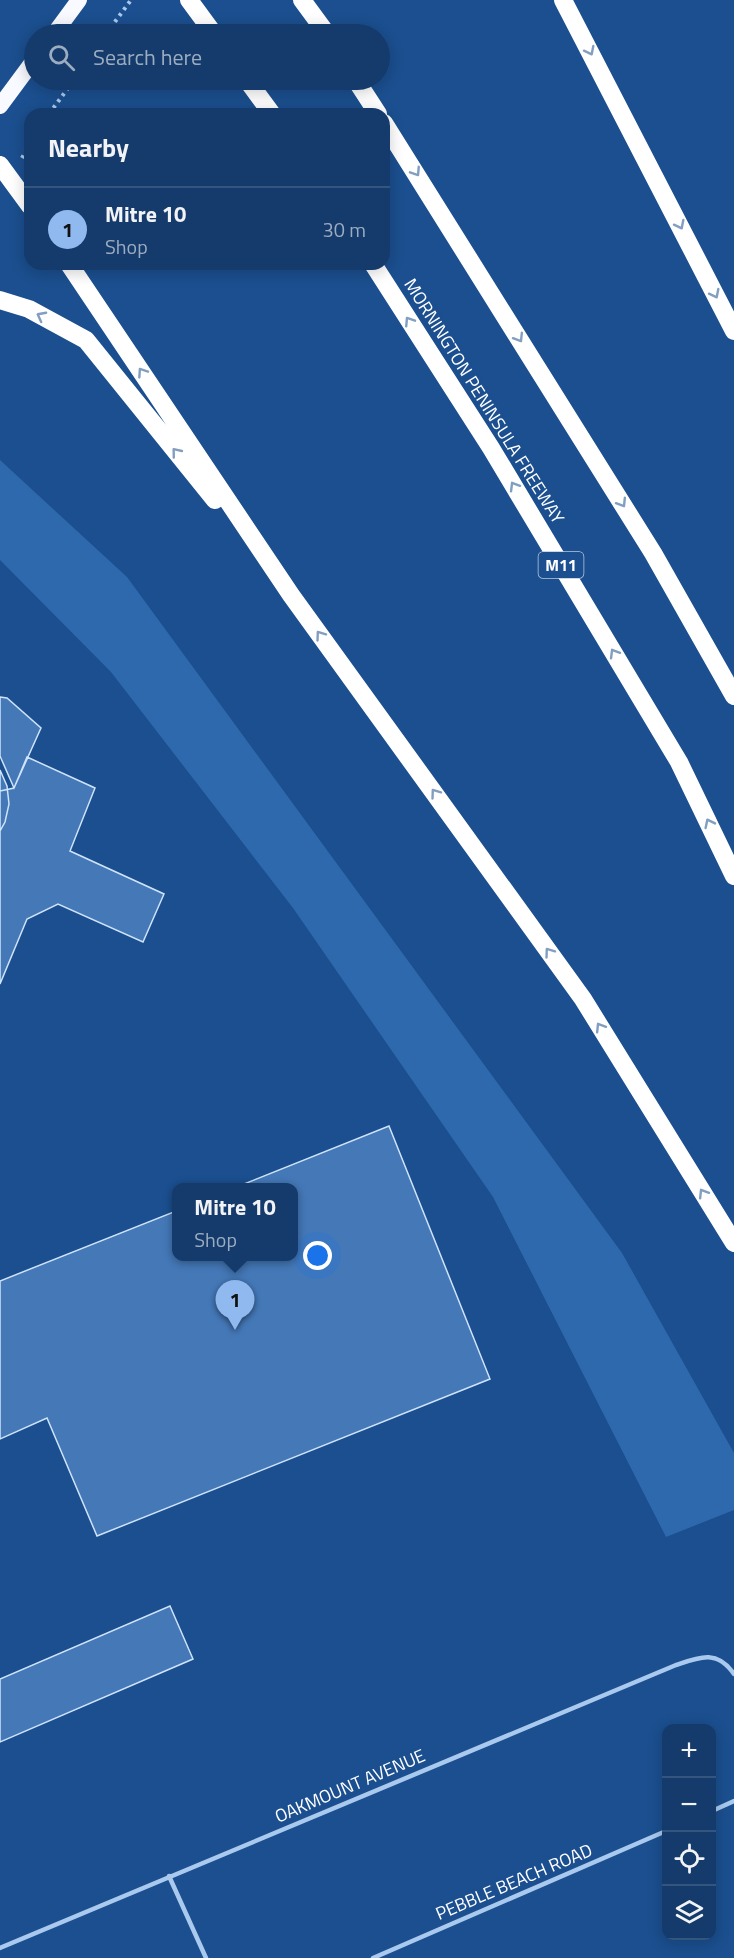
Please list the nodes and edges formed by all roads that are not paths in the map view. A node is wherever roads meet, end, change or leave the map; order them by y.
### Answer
1 (79, 0) edge
2 (189, 0) edge
3 (302, 0) edge
4 (562, 0) edge
5 (61, 24) edge
6 (207, 24) edge
7 (320, 24) edge
8 (24, 74) edge
9 (254, 90) edge
10 (362, 90) edge
11 (0, 106) edge
12 (268, 108) edge
13 (374, 108) edge
14 (390, 133) edge
15 (0, 165) edge
16 (24, 198) edge
17 (73, 270) edge
18 (377, 270) edge
19 (0, 300) edge
20 (734, 331) edge
21 (291, 595) junction
22 (734, 696) edge
23 (734, 876) edge
24 (734, 1243) edge
25 (734, 1674) edge
26 (734, 1802) edge
27 (716, 1809) edge
28 (664, 1832) edge
29 (169, 1876) junction
30 (0, 1948) edge
31 (206, 1958) edge
32 (373, 1958) edge

1 - 5 highway
2 - 6 highway
3 - 7 highway
4 -> 20 highway
8 - 11 highway
9 - 12 highway
10 - 13 highway
14 -> 22 highway
15 - 16 highway
21 -> 17 highway
23 -> 18 highway, MORNINGTON PENINSULA FREEWAY / M11
21 -> 19 highway
24 -> 21 highway
25 - 29 lane, OAKMOUNT AVENUE
26 - 27 lane
28 - 32 lane, PEBBLE BEACH ROAD
29 - 30 lane, OAKMOUNT AVENUE
29 - 31 lane

